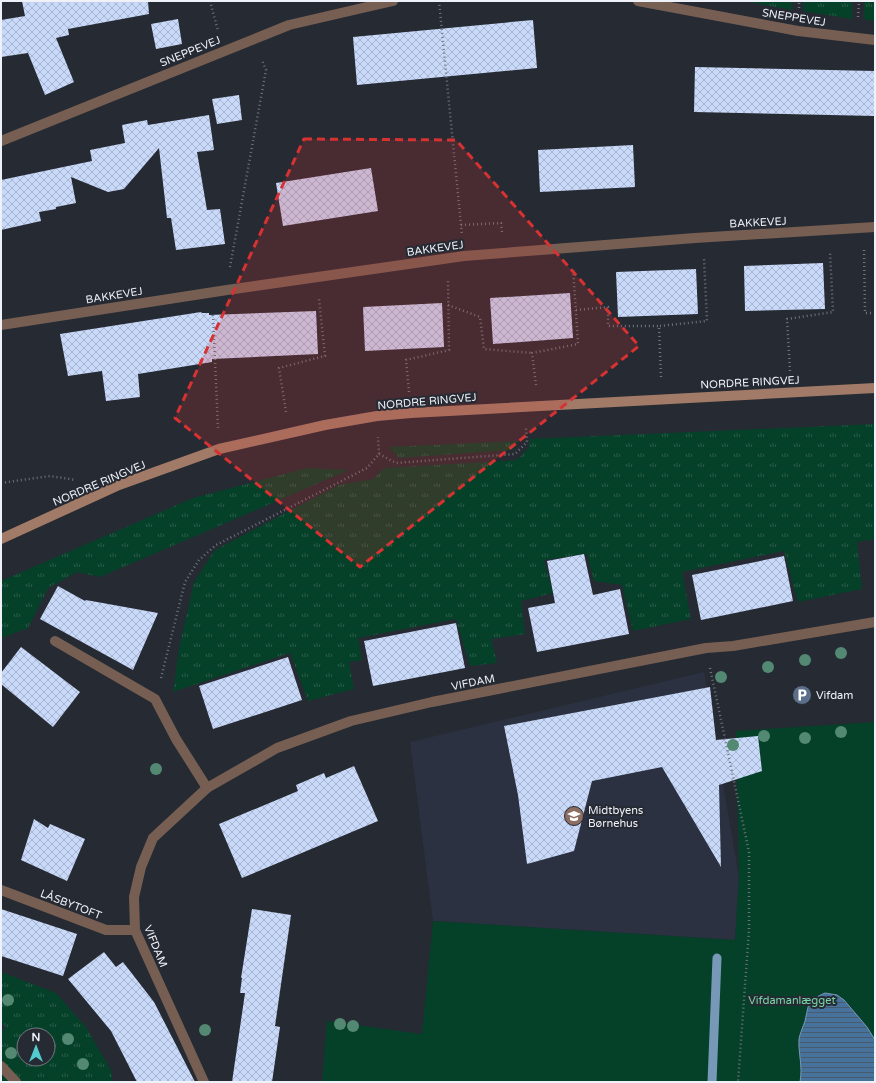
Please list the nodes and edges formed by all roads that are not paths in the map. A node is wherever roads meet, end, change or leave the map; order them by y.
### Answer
1 (393, 1) edge
2 (638, 1) edge
3 (875, 40) edge
4 (1, 141) edge
5 (875, 227) edge
6 (1, 325) edge
7 (875, 388) edge
8 (1, 539) edge
9 (875, 622) edge
10 (55, 641) dead end
11 (207, 788) junction
12 (1, 890) edge
13 (135, 930) junction
14 (1, 1066) edge
15 (16, 1082) edge
16 (204, 1082) edge

1 - 4 street, SNEPPEVEJ
2 - 3 street, SNEPPEVEJ
5 - 6 street, BAKKEVEJ
7 - 8 main road, NORDRE RINGVEJ
9 - 11 street, VIFDAM
10 - 11 street
11 - 13 street, VIFDAM
12 - 13 street, LÅSBYTOFT
13 - 16 street, VIFDAM
14 - 15 street

